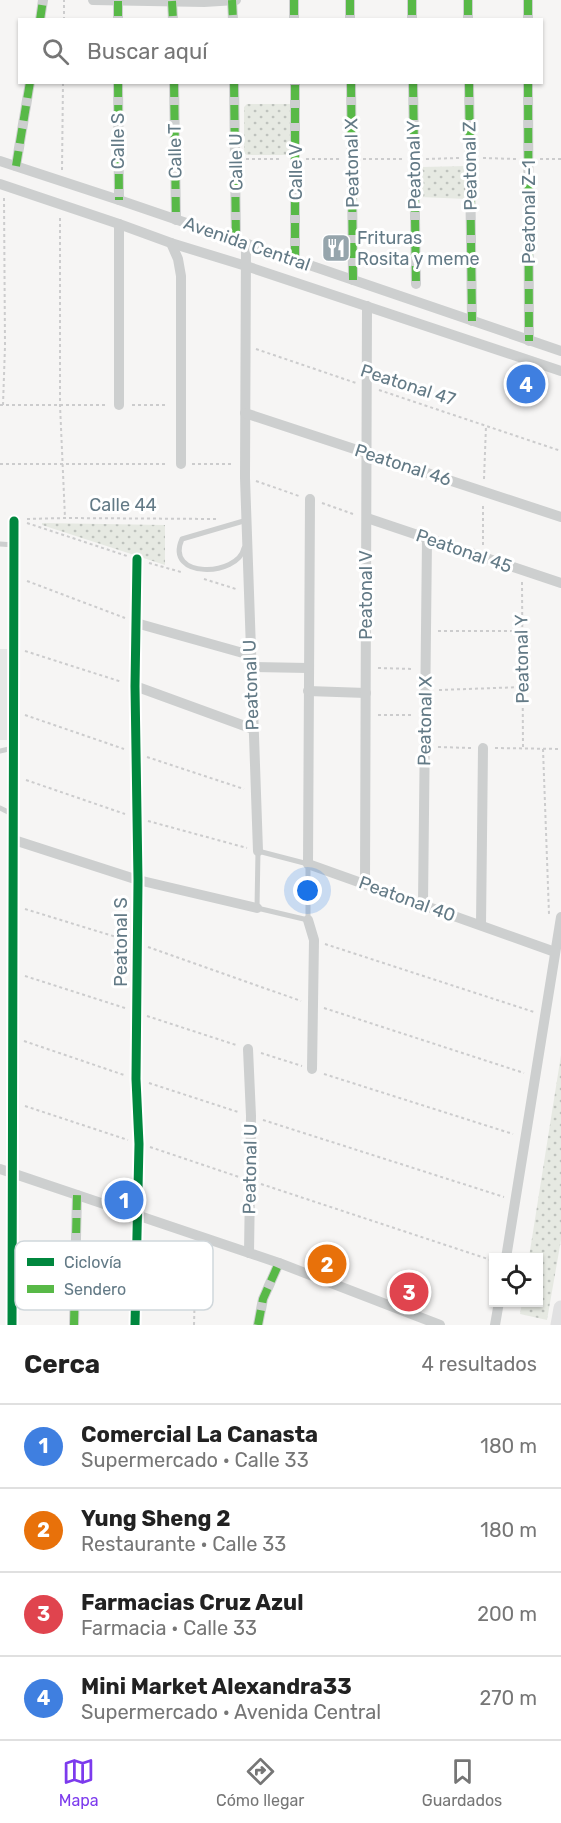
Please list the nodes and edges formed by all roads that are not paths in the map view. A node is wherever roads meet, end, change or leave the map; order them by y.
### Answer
1 (43, 0) edge
2 (93, 0) edge
3 (234, 0) edge
4 (294, 0) edge
5 (350, 0) edge
6 (412, 0) edge
7 (468, 0) edge
8 (528, 0) edge
9 (118, 1) edge
10 (172, 1) edge
11 (187, 1) edge
12 (40, 18) edge
13 (118, 18) edge
14 (173, 18) edge
15 (233, 18) edge
16 (294, 18) edge
17 (350, 18) edge
18 (412, 18) edge
19 (468, 18) edge
20 (528, 18) edge
21 (30, 84) edge
22 (118, 84) edge
23 (174, 84) edge
24 (234, 84) edge
25 (295, 84) edge
26 (351, 84) edge
27 (412, 84) edge
28 (469, 84) edge
29 (528, 84) edge
30 (0, 161) edge
31 (16, 166) junction
32 (2, 185) edge
33 (119, 200) junction
34 (176, 220) junction
35 (119, 224) junction
36 (171, 243) junction
37 (241, 243) junction
38 (295, 261) junction
39 (246, 266) junction
40 (353, 280) junction
41 (416, 284) dead end
42 (367, 306) junction
43 (472, 321) junction
44 (529, 341) junction
45 (561, 351) edge
46 (561, 371) edge
47 (119, 405) road end
48 (245, 413) junction
49 (366, 453) junction
50 (181, 464) road end
51 (310, 499) dead end
52 (561, 517) edge
53 (367, 518) junction
54 (14, 521) road end
55 (246, 521) junction
56 (427, 538) junction
57 (0, 544) edge
58 (14, 545) junction
59 (137, 559) dead end
60 (561, 583) edge
61 (136, 623) junction
62 (250, 655) junction
63 (251, 667) junction
64 (308, 668) junction
65 (135, 686) junction
66 (308, 691) junction
67 (366, 693) junction
68 (253, 729) junction
69 (13, 748) junction
70 (483, 748) dead end
71 (0, 751) edge
72 (0, 808) edge
73 (14, 814) junction
74 (14, 840) junction
75 (258, 851) junction
76 (308, 864) junction
77 (138, 880) junction
78 (365, 884) junction
79 (423, 904) junction
80 (257, 908) junction
81 (308, 920) junction
82 (560, 921) edge
83 (481, 925) junction
84 (555, 952) junction
85 (248, 1049) road end
86 (312, 1070) road end
87 (0, 1169) edge
88 (14, 1174) junction
89 (77, 1195) junction
90 (139, 1216) junction
91 (76, 1241) edge
92 (138, 1241) edge
93 (249, 1253) junction
94 (507, 1253) edge
95 (279, 1263) junction
96 (498, 1307) edge
97 (561, 1308) edge
98 (74, 1310) edge
99 (136, 1310) edge
100 (12, 1325) edge
101 (74, 1325) edge
102 (135, 1325) edge
103 (258, 1325) edge
104 (440, 1325) edge
105 (495, 1325) edge
106 (558, 1325) edge

1 - 12 street
2 - 9 street
3 - 11 street
3 - 15 street
4 - 16 street
5 - 17 street
6 - 18 street
7 - 19 street
8 - 20 street
9 - 10 street
9 - 13 street
10 - 11 street
10 - 14 street
21 - 31 street
22 - 33 street, Calle S
23 - 34 street, Calle T
24 - 37 street, Calle U
25 - 38 street, Calle V
26 - 40 street, Peatonal X
27 - 41 street, Peatonal Y
28 - 43 street, Peatonal Z
29 - 44 street, Peatonal Z-1
30 - 31 street, Avenida Central
31 - 33 street, Avenida Central
32 - 35 street, Avenida Central
33 - 34 street, Avenida Central
34 - 37 street, Avenida Central
35 - 36 street, Avenida Central
35 - 47 street
36 - 39 street, Avenida Central
36 - 50 street
37 - 38 street, Avenida Central
37 - 39 street, Calle U
38 - 40 street, Avenida Central
39 - 42 street, Avenida Central
39 - 48 street, Calle U
40 - 43 street, Avenida Central
42 - 46 street, Avenida Central
42 - 49 street, Peatonal V
43 - 44 street, Avenida Central
44 - 45 street, Avenida Central
48 - 49 street, Peatonal 46
48 - 55 street, Peatonal U
49 - 52 street, Peatonal 46
49 - 53 street, Peatonal V
51 - 64 street
53 - 56 street, Peatonal 45
53 - 67 street, Peatonal V
54 - 58 street
55 - 55 lane
55 - 62 street, Peatonal U
56 - 60 street, Peatonal 45
56 - 79 street, Peatonal X
57 - 58 lane
58 - 69 street
59 - 61 street, Peatonal S
61 - 62 street
61 - 65 street, Peatonal S
62 - 63 street, Peatonal U
63 - 64 street
63 - 68 street, Peatonal U
64 - 66 street
65 - 68 street
65 - 77 street, Peatonal S
66 - 67 street
66 - 76 street
67 - 78 street, Peatonal V
68 - 75 street, Peatonal U
69 - 71 lane
69 - 73 street
70 - 83 street
72 - 73 lane
73 - 74 street
74 - 77 street
74 - 88 street
75 - 76 lane, Peatonal 40
75 - 80 lane
76 - 78 street, Peatonal 40
76 - 81 lane
77 - 80 street
77 - 90 street, Peatonal S
78 - 79 street, Peatonal 40
79 - 83 street, Peatonal 40
80 - 81 lane
81 - 86 street
82 - 84 street
83 - 84 street, Peatonal 40
84 - 94 street
85 - 93 street, Peatonal U
87 - 88 street
88 - 89 street
88 - 100 street
89 - 90 street
89 - 91 street
90 - 92 street, Peatonal S
90 - 93 street
93 - 95 street
95 - 103 street
95 - 104 street
96 - 105 street
97 - 106 street
98 - 101 street
99 - 102 street, Peatonal S

